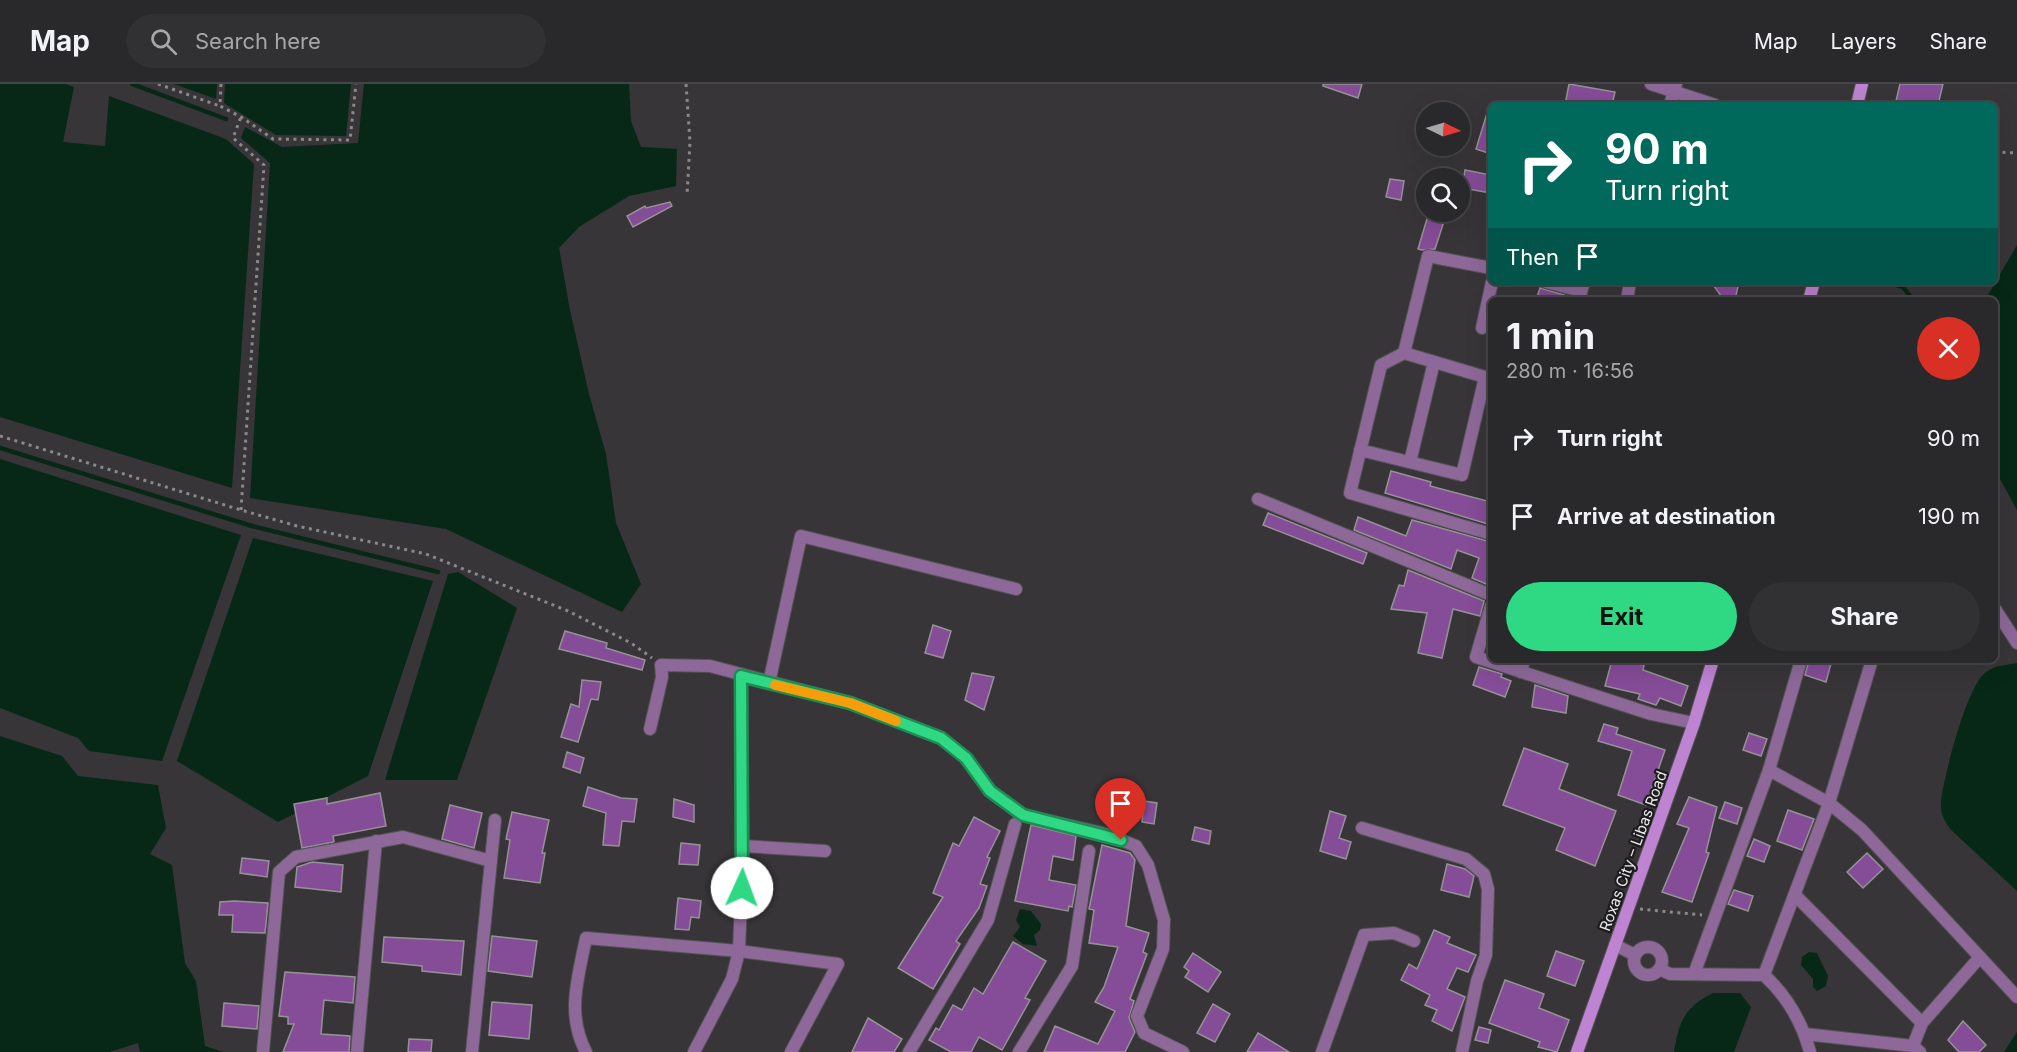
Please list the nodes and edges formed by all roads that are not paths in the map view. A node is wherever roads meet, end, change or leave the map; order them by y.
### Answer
1 (1651, 84) edge
2 (1862, 84) edge
3 (1675, 87) edge
4 (1671, 102) edge
5 (1708, 102) edge
6 (1858, 102) edge
7 (1488, 267) edge
8 (1558, 285) edge
9 (1581, 291) edge
10 (1488, 300) edge
11 (1482, 328) dead end
12 (1404, 352) junction
13 (1434, 362) junction
14 (1360, 450) junction
15 (1410, 462) junction
16 (1258, 499) dead end
17 (1488, 533) edge
18 (1016, 589) dead end
19 (1488, 595) edge
20 (1998, 614) edge
21 (1488, 616) edge
22 (2017, 644) edge
23 (1488, 659) edge
24 (1507, 663) edge
25 (1712, 663) edge
26 (1800, 663) edge
27 (1871, 663) edge
28 (1522, 666) edge
29 (741, 676) junction
30 (769, 683) junction
31 (1694, 723) junction
32 (650, 729) dead end
33 (1769, 770) junction
34 (1829, 803) junction
35 (495, 820) dead end
36 (1015, 825) dead end
37 (1362, 828) dead end
38 (376, 841) junction
39 (743, 846) junction
40 (825, 851) dead end
41 (1089, 851) dead end
42 (491, 861) junction
43 (1795, 896) junction
44 (1414, 942) dead end
45 (1615, 945) junction
46 (740, 951) junction
47 (1635, 955) junction
48 (1980, 957) junction
49 (1659, 969) junction
50 (1694, 975) junction
51 (1764, 975) junction
52 (2017, 997) edge
53 (1922, 1023) junction
54 (1805, 1034) junction
55 (1917, 1049) edge
56 (264, 1052) edge
57 (357, 1052) edge
58 (472, 1052) edge
59 (585, 1052) edge
60 (693, 1052) edge
61 (790, 1052) edge
62 (909, 1052) edge
63 (1019, 1052) edge
64 (1183, 1052) edge
65 (1322, 1052) edge
66 (1462, 1052) edge
67 (1577, 1052) edge
68 (1810, 1052) edge

1 - 3 street
2 - 6 main road
3 - 4 street
3 - 5 street
7 - 12 street
8 - 9 street
10 - 11 street
12 - 13 street
12 - 14 street
13 - 15 street
13 - 15 street
14 - 15 street
14 - 17 street
16 - 19 street
18 - 30 street
20 - 22 street
21 - 23 street
24 - 28 street
25 - 31 main road, Roxas City – Libas Road
26 - 33 street
27 - 34 street
28 - 31 street
29 - 30 street
29 - 32 street
29 - 39 street
30 - 64 street
31 - 45 main road, Roxas City – Libas Road
33 - 34 street
33 - 50 street
34 - 43 street
34 - 48 street
35 - 42 street
36 - 62 street
37 - 66 street
38 - 42 street
38 - 56 street
38 - 57 street
39 - 40 street
39 - 46 street
41 - 63 street
42 - 58 street
43 - 51 street
43 - 53 street
44 - 65 street
45 - 47 street
45 - 67 main road, Roxas City – Libas Road
46 - 59 street
46 - 60 street
46 - 61 street
47 - 49 street
47 - 49 street
48 - 52 street
48 - 53 street
49 - 50 street
50 - 51 street
51 - 54 street
53 - 55 street
54 - 55 street
54 - 68 street

